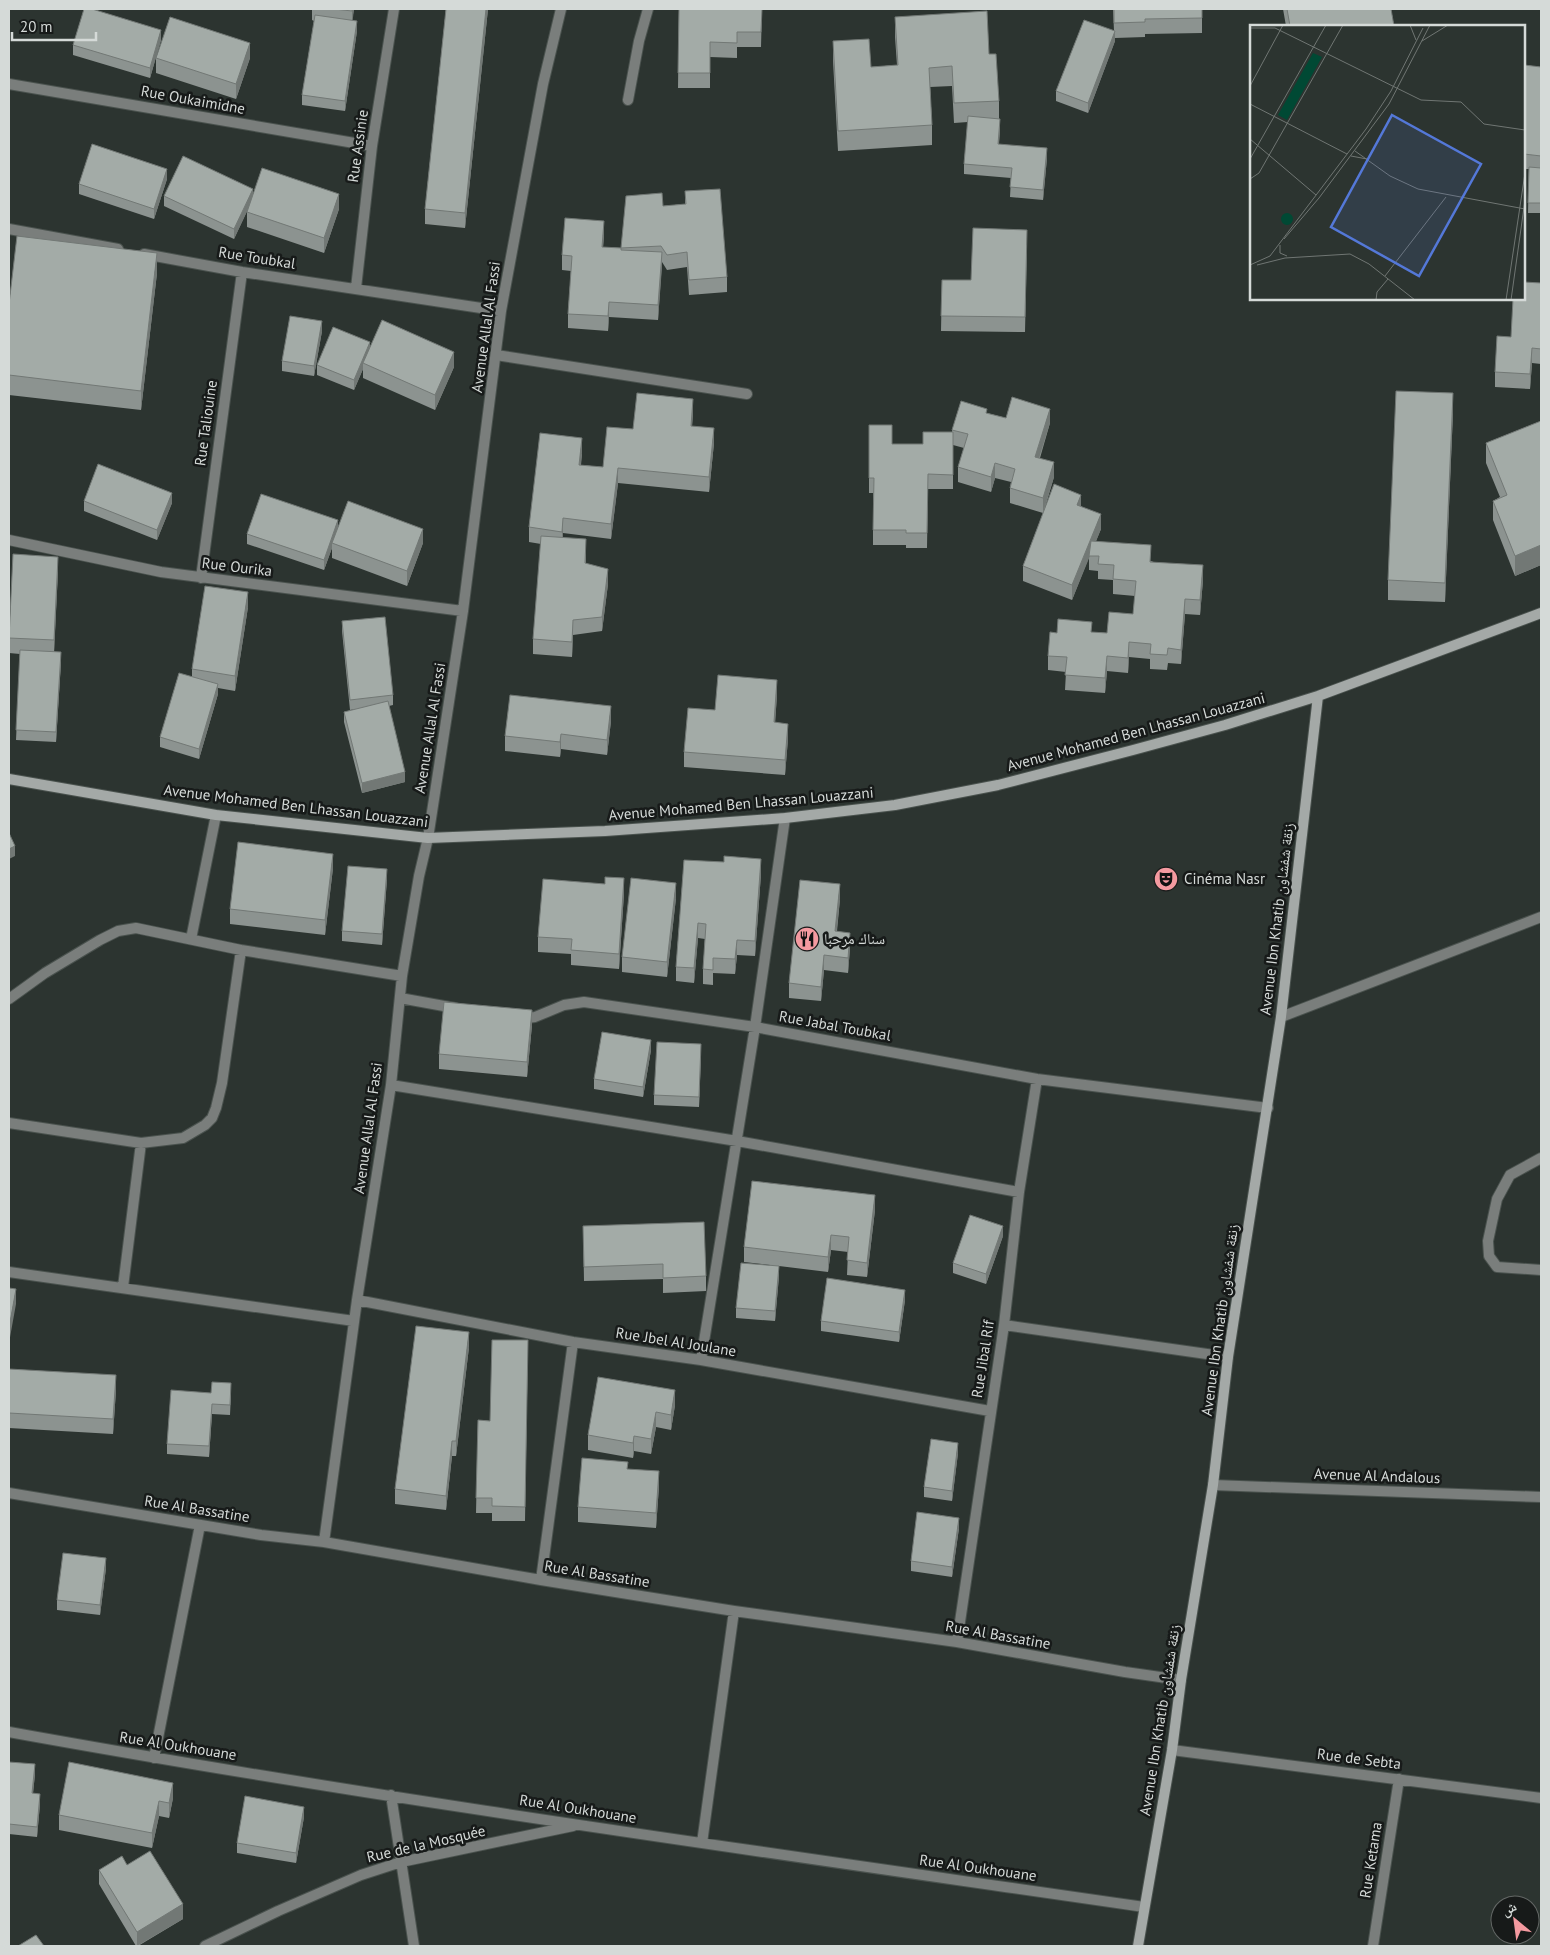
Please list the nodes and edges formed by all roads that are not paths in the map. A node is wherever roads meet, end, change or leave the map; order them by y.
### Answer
1 (394, 9) edge
2 (561, 9) edge
3 (648, 9) edge
4 (9, 84) edge
5 (628, 100) dead end
6 (372, 146) junction
7 (9, 229) edge
8 (242, 272) junction
9 (356, 288) junction
10 (501, 311) junction
11 (496, 356) junction
12 (747, 394) dead end
13 (9, 540) edge
14 (200, 578) junction
15 (463, 611) junction
16 (1541, 613) edge
17 (1318, 696) junction
18 (9, 779) edge
19 (216, 815) junction
20 (785, 818) junction
21 (428, 838) junction
22 (1541, 917) edge
23 (191, 939) junction
24 (241, 950) junction
25 (402, 976) junction
26 (400, 998) junction
27 (9, 999) edge
28 (467, 1010) edge
29 (505, 1016) edge
30 (1281, 1018) junction
31 (755, 1027) junction
32 (1037, 1079) junction
33 (391, 1085) junction
34 (1268, 1108) junction
35 (9, 1122) edge
36 (737, 1141) junction
37 (141, 1142) junction
38 (1541, 1158) edge
39 (1019, 1192) junction
40 (1541, 1270) edge
41 (9, 1272) edge
42 (123, 1287) junction
43 (357, 1300) junction
44 (354, 1321) junction
45 (1004, 1325) junction
46 (573, 1342) junction
47 (1228, 1357) junction
48 (701, 1360) junction
49 (990, 1411) junction
50 (1212, 1485) junction
51 (9, 1493) edge
52 (1541, 1497) edge
53 (200, 1525) junction
54 (324, 1542) junction
55 (541, 1580) junction
56 (734, 1611) junction
57 (957, 1642) junction
58 (1181, 1680) junction
59 (9, 1732) edge
60 (1172, 1750) junction
61 (154, 1758) junction
62 (1399, 1779) junction
63 (391, 1795) junction
64 (1541, 1798) edge
65 (579, 1825) junction
66 (702, 1843) junction
67 (401, 1862) junction
68 (1144, 1907) junction
69 (205, 1946) edge
70 (414, 1946) edge
71 (1138, 1946) edge
72 (1373, 1946) edge

1 - 6 street, Rue Assinie
2 - 10 street, Avenue Allal Al Fassi
3 - 5 street
4 - 6 street, Rue Oukaimidne
6 - 9 street, Rue Assinie
7 - 8 street, Rue Toubkal
8 - 9 street, Rue Toubkal
8 - 14 street, Rue Taliouine
9 - 10 street, Rue Toubkal
10 - 11 street, Avenue Allal Al Fassi
11 - 12 street
11 - 15 street, Avenue Allal Al Fassi
13 - 14 street, Rue Ourika
14 - 15 street, Rue Ourika
15 - 21 street, Avenue Allal Al Fassi
16 - 17 street, Avenue Mohamed Ben Lhassan Louazzani
17 - 20 street, Avenue Mohamed Ben Lhassan Louazzani
17 - 30 street, Avenue Ibn Khatib زنقة شفشاون
18 - 19 street, Avenue Mohamed Ben Lhassan Louazzani
19 - 21 street, Avenue Mohamed Ben Lhassan Louazzani
19 - 23 street
20 - 21 street, Avenue Mohamed Ben Lhassan Louazzani
20 - 31 street
21 - 25 street, Avenue Allal Al Fassi
22 - 30 street
23 - 24 street
23 - 27 street
24 - 25 street
24 - 37 street
25 - 26 street, Avenue Allal Al Fassi
26 - 28 street
26 - 33 street, Avenue Allal Al Fassi
29 - 31 street, Rue Jabal Toubkal
30 - 34 street, Avenue Ibn Khatib زنقة شفشاون
31 - 32 street, Rue Jabal Toubkal
31 - 36 street
32 - 34 street, Rue Jabal Toubkal
32 - 39 street, Rue Jibal Rif
33 - 36 street
33 - 43 street, Avenue Allal Al Fassi
34 - 47 street, Avenue Ibn Khatib زنقة شفشاون
35 - 37 street
36 - 39 street
36 - 48 street
37 - 42 street
38 - 40 street
39 - 45 street, Rue Jibal Rif
41 - 42 street
42 - 44 street
43 - 44 street, Avenue Allal Al Fassi
43 - 46 street, Rue Jbel Al Joulane
44 - 54 street, Avenue Allal Al Fassi
45 - 47 street
45 - 49 street, Rue Jibal Rif
46 - 48 street, Rue Jbel Al Joulane
46 - 55 street
47 - 50 street, Avenue Ibn Khatib زنقة شفشاون
48 - 49 street, Rue Jbel Al Joulane
49 - 57 street, Rue Jibal Rif
50 - 52 street, Avenue Al Andalous
50 - 58 street, Avenue Ibn Khatib زنقة شفشاون
51 - 53 street, Rue Al Bassatine
53 - 54 street, Rue Al Bassatine
53 - 61 street
54 - 55 street, Rue Al Bassatine
55 - 56 street, Rue Al Bassatine
56 - 57 street, Rue Al Bassatine
56 - 66 street
57 - 58 street, Rue Al Bassatine
58 - 60 street, Avenue Ibn Khatib زنقة شفشاون
59 - 61 street, Rue Al Oukhouane
60 - 62 street, Rue de Sebta
60 - 68 street, Avenue Ibn Khatib زنقة شفشاون
61 - 63 street, Rue Al Oukhouane
62 - 64 street, Rue de Sebta
62 - 72 street, Rue Ketama
63 - 65 street, Rue Al Oukhouane
63 - 67 street
65 - 66 street, Rue Al Oukhouane
65 - 67 street, Rue de la Mosquée
66 - 68 street, Rue Al Oukhouane
67 - 69 street, Rue de la Mosquée
67 - 70 street
68 - 71 street, Avenue Ibn Khatib زنقة شفشاون

